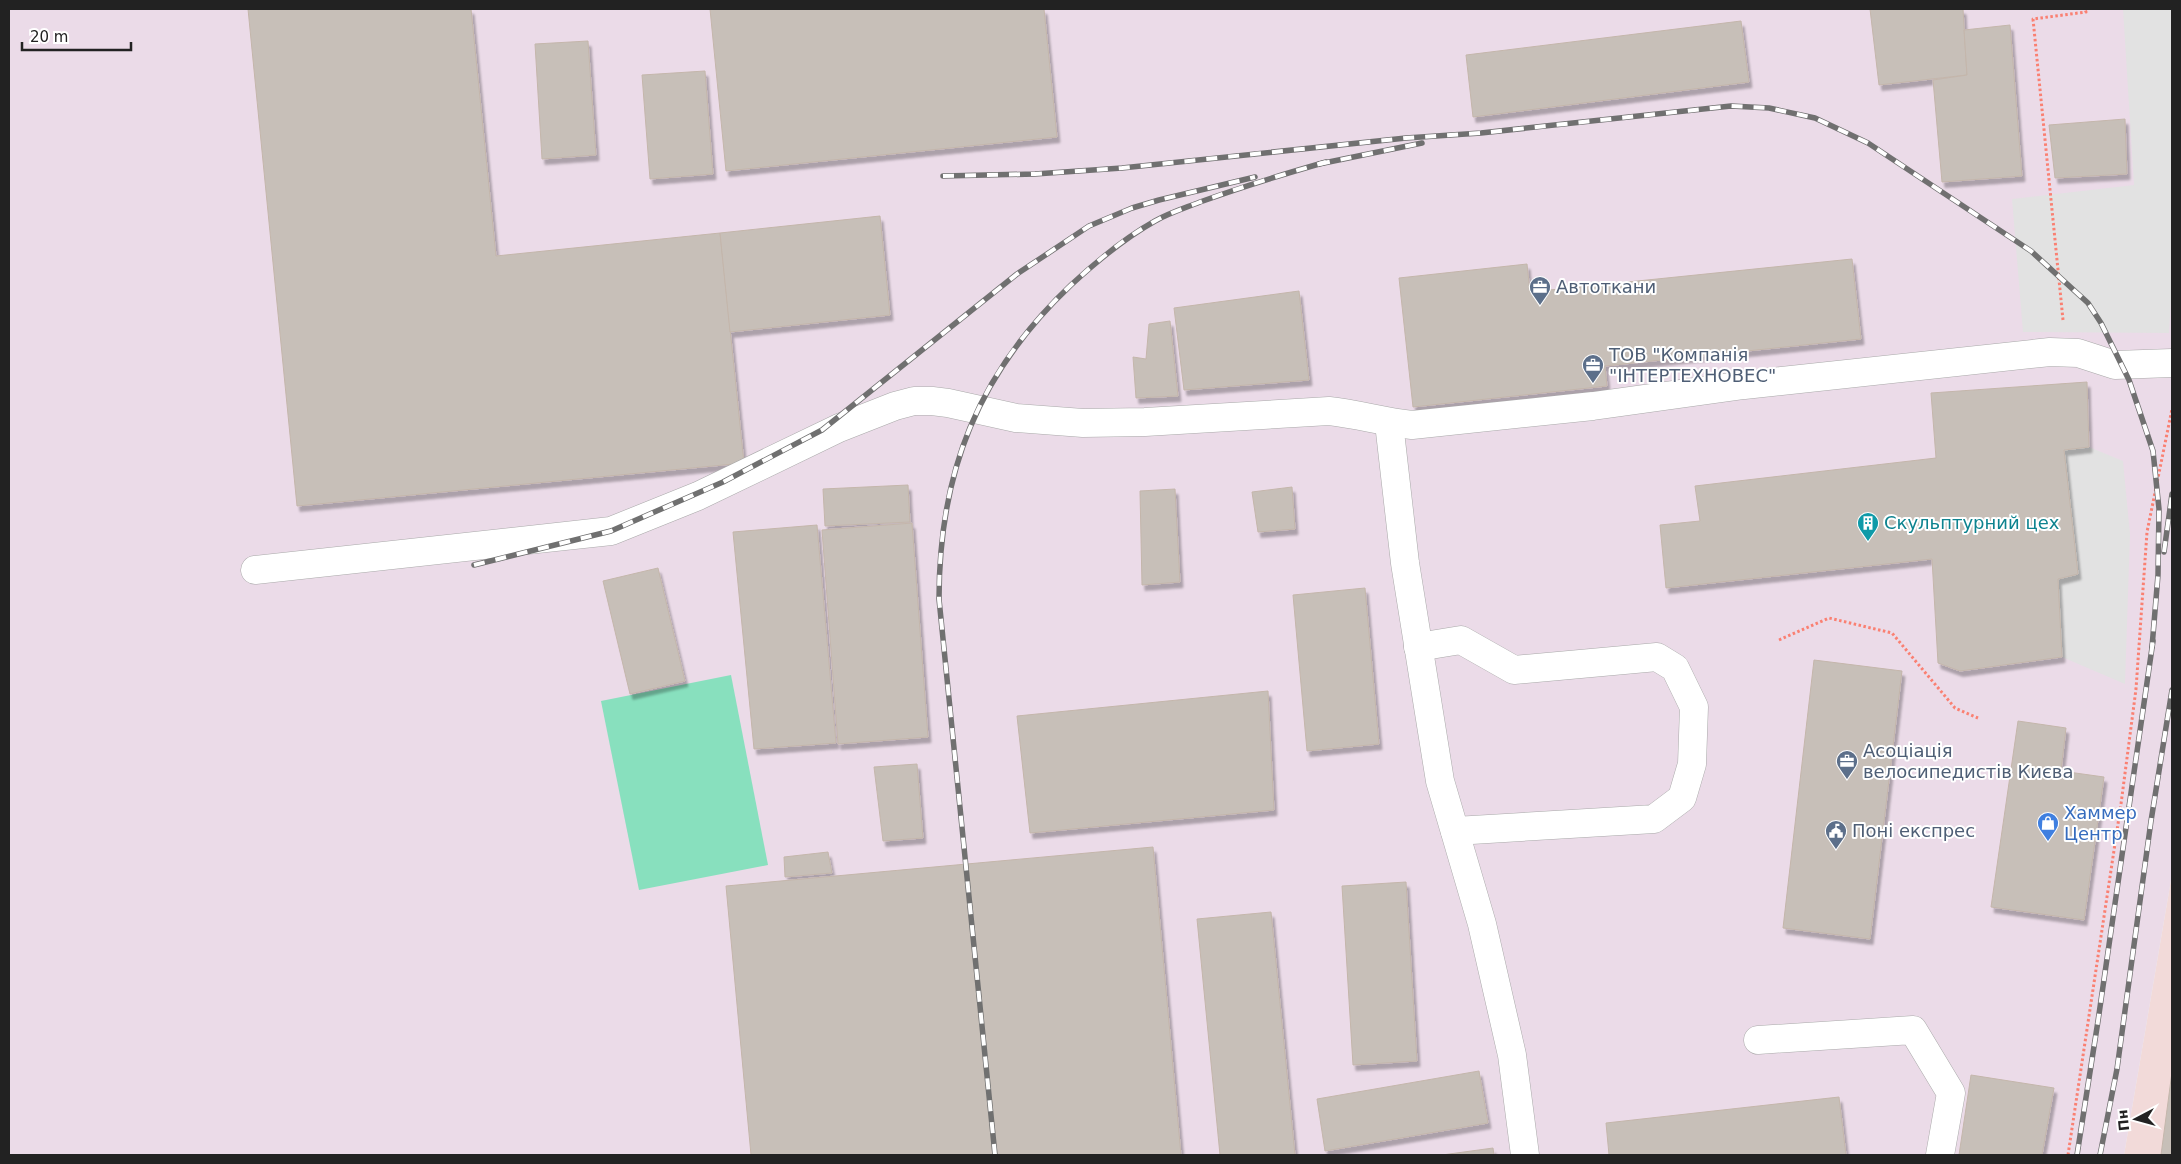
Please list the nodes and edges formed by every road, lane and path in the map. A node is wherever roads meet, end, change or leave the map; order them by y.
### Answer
1 (2085, 9) edge
2 (2066, 353) junction
3 (2172, 363) edge
4 (2172, 409) edge
5 (1389, 423) junction
6 (255, 570) dead end
7 (1778, 640) dead end
8 (1418, 647) junction
9 (1978, 718) dead end
10 (1455, 831) junction
11 (1758, 1040) dead end
12 (1525, 1155) edge
13 (1940, 1155) edge
14 (2068, 1155) edge

1 - 2 path
2 - 3 lane
2 - 5 lane
4 - 14 path
5 - 6 lane
5 - 8 lane
7 - 9 path
8 - 10 lane
8 - 10 lane
10 - 12 lane
11 - 13 lane

